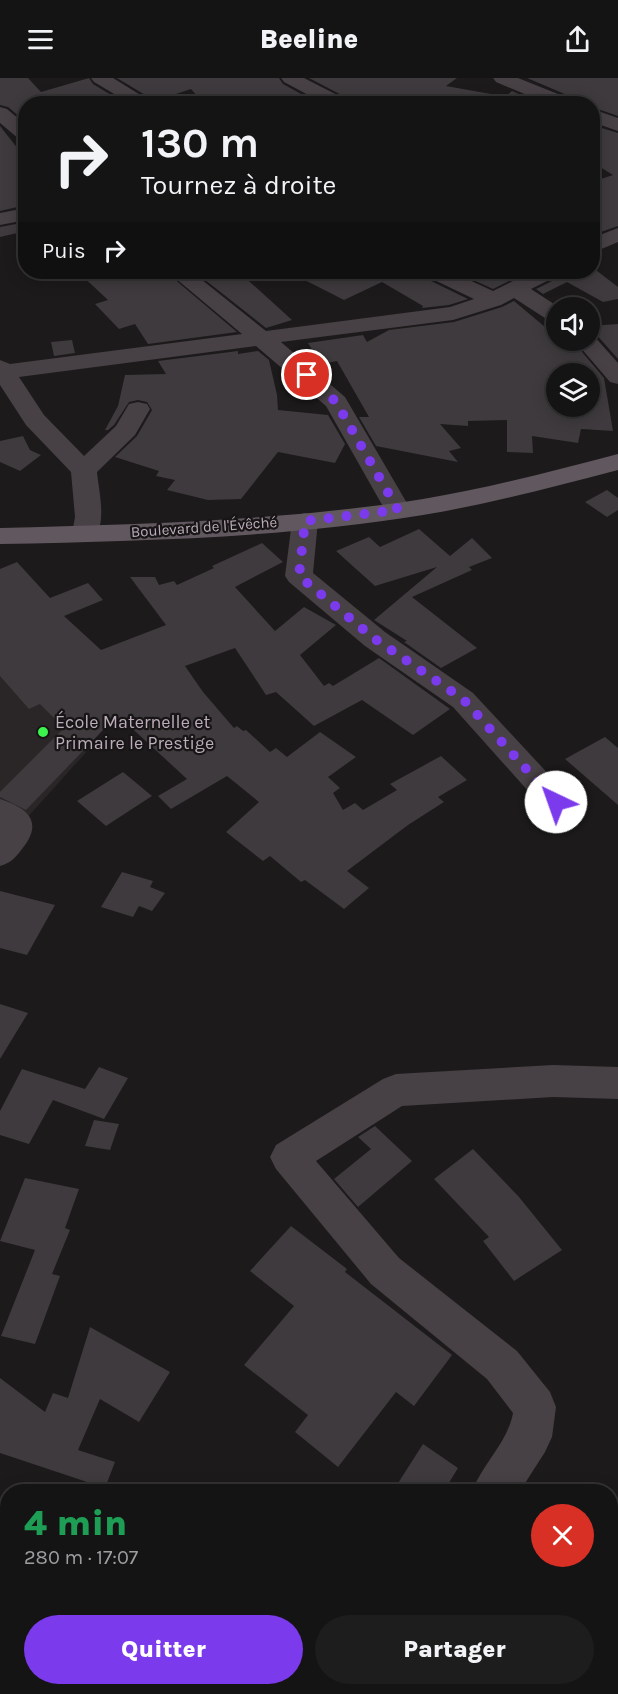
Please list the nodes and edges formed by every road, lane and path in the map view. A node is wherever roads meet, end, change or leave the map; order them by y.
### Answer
1 (100, 78) edge
2 (290, 78) edge
3 (502, 78) edge
4 (132, 96) edge
5 (325, 96) edge
6 (546, 96) edge
7 (0, 113) edge
8 (600, 118) edge
9 (618, 125) edge
10 (18, 128) edge
11 (18, 216) edge
12 (0, 219) edge
13 (188, 279) edge
14 (450, 279) edge
15 (535, 279) edge
16 (516, 290) junction
17 (493, 300) junction
18 (546, 308) edge
19 (263, 339) junction
20 (595, 351) edge
21 (1, 370) edge
22 (618, 377) edge
23 (138, 409) dead end
24 (618, 447) edge
25 (618, 462) edge
26 (84, 470) junction
27 (393, 503) junction
28 (0, 518) edge
29 (305, 521) junction
30 (87, 525) junction
31 (0, 536) edge
32 (556, 802) dead end
33 (0, 811) edge
34 (0, 854) edge
35 (618, 1083) edge
36 (499, 1484) edge

1 - 4 street
2 - 5 street
3 - 6 street
7 - 10 street
8 - 9 street
11 - 12 street
13 - 19 street
14 - 17 street
15 - 16 street
16 - 17 street
16 - 18 street
17 - 19 street
19 - 21 street
19 - 27 street
20 - 22 street
21 - 26 street
23 - 26 street
24 - 27 main road, Boulevard de l'Évêché
25 - 27 main road, Boulevard de l'Évêché
26 - 30 street
27 - 29 main road, Boulevard de l'Évêché
27 - 30 main road, Boulevard de l'Évêché
28 - 30 main road, Boulevard de l'Évêché
29 - 30 main road, Boulevard de l'Évêché
29 - 32 street
30 - 31 main road, Boulevard de l'Évêché
33 - 34 street
35 - 36 street

